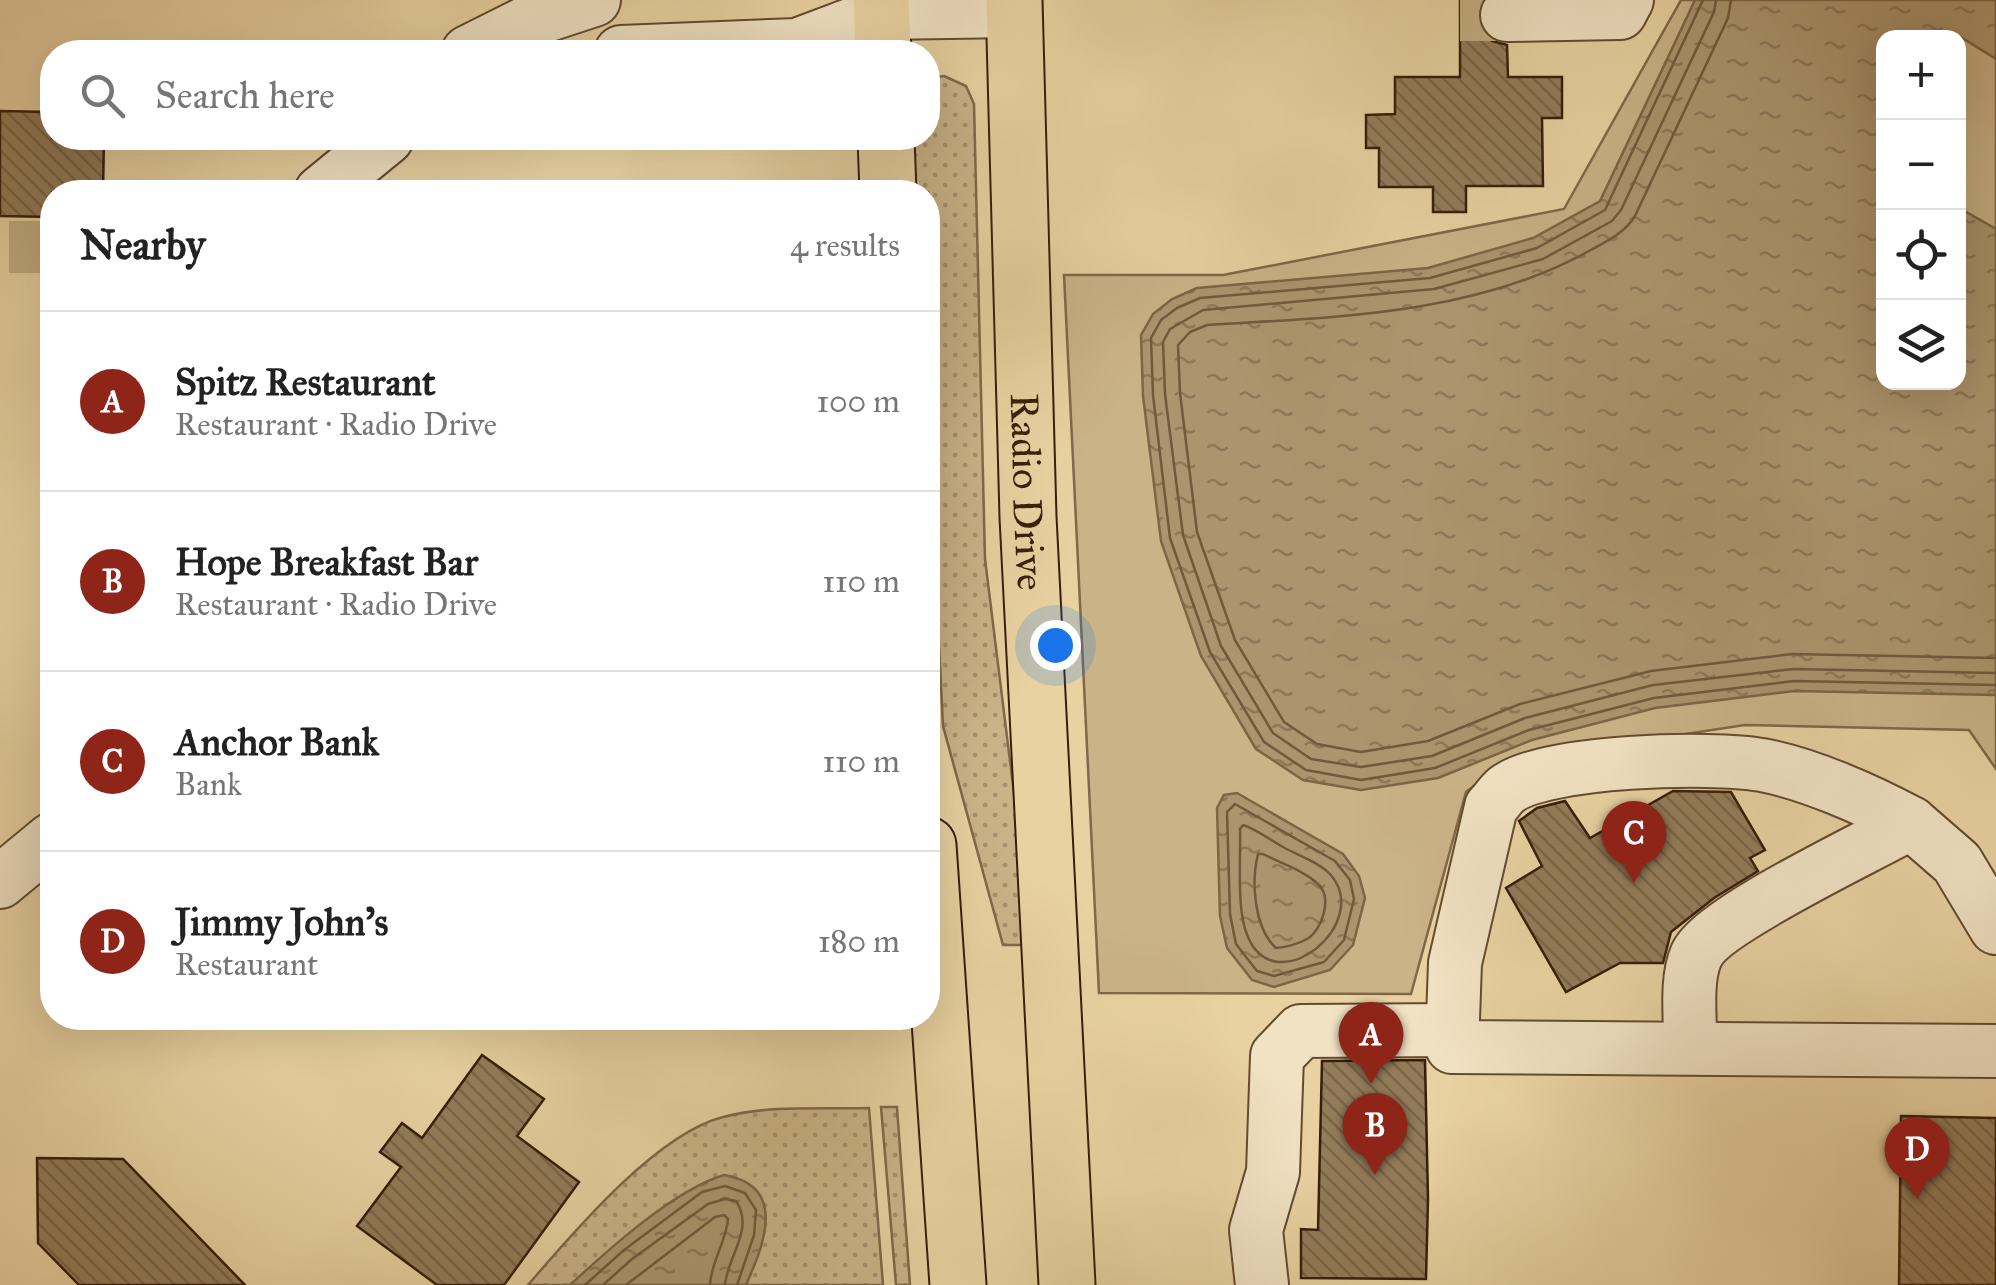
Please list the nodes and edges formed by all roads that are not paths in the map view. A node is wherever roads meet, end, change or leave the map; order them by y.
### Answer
1 (594, 0) edge
2 (1627, 0) edge
3 (1014, 6) edge
4 (1507, 14) tunnel mouth
5 (873, 16) edge
6 (493, 40) edge
7 (810, 40) edge
8 (376, 150) edge
9 (886, 150) edge
10 (337, 180) edge
11 (888, 180) edge
12 (1911, 824) junction
13 (40, 848) edge
14 (0, 882) edge
15 (1996, 928) edge
16 (940, 1020) edge
17 (1453, 1030) junction
18 (1690, 1048) junction
19 (1996, 1051) edge
20 (1060, 1163) junction
21 (950, 1165) junction
22 (937, 1285) edge
23 (958, 1285) edge
24 (1066, 1285) edge
25 (1094, 1285) edge
26 (1262, 1285) edge

1 - 6 street
2 - 4 street
3 - 5 street
3 - 20 main road, Radio Drive
5 - 7 street
8 - 10 street
9 - 11 main road
12 - 15 street
12 - 17 street
12 - 18 street
13 - 14 street
16 - 21 main road
17 - 18 street
17 - 26 street
18 - 19 street
20 - 24 main road, Radio Drive
20 - 25 main road
21 - 22 main road
21 - 23 main road

